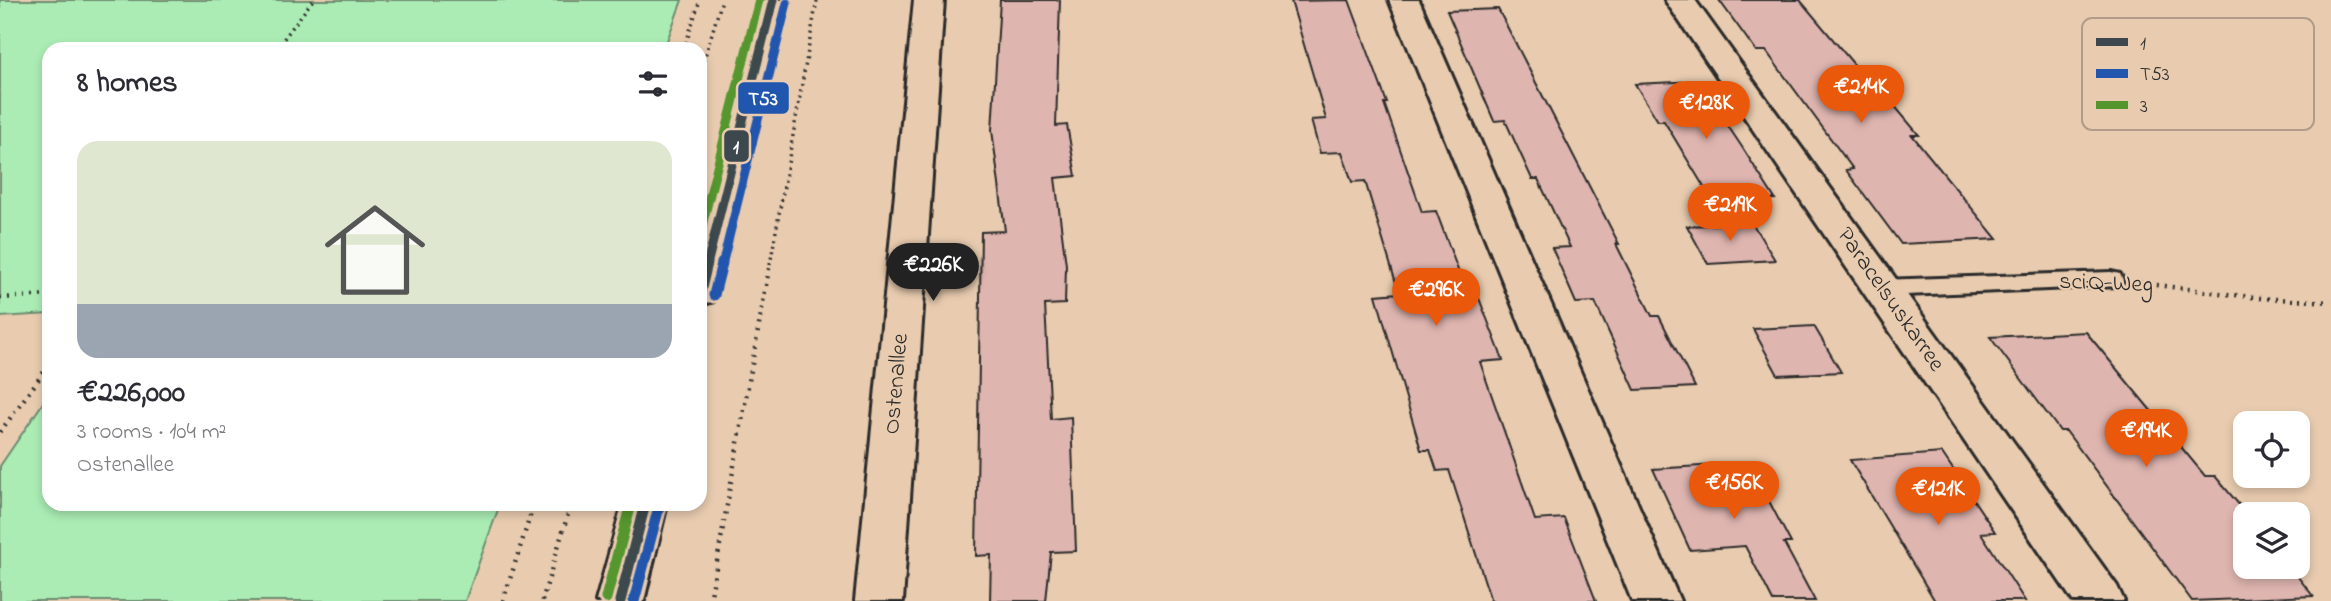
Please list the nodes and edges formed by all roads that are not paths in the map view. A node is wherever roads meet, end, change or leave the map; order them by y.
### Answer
1 (773, 0) edge
2 (929, 0) edge
3 (1404, 0) edge
4 (1679, 0) edge
5 (707, 264) edge
6 (2111, 280) road end
7 (1881, 288) junction
8 (643, 511) edge
9 (620, 601) edge
10 (879, 601) edge
11 (1656, 601) edge
12 (2100, 601) edge

1 - 5 street
2 - 10 street, Ostenallee
3 - 11 street
4 - 7 street, Paracelsuskarree
6 - 7 lane, sci:Q-Weg
7 - 12 street, Paracelsuskarree
8 - 9 street

